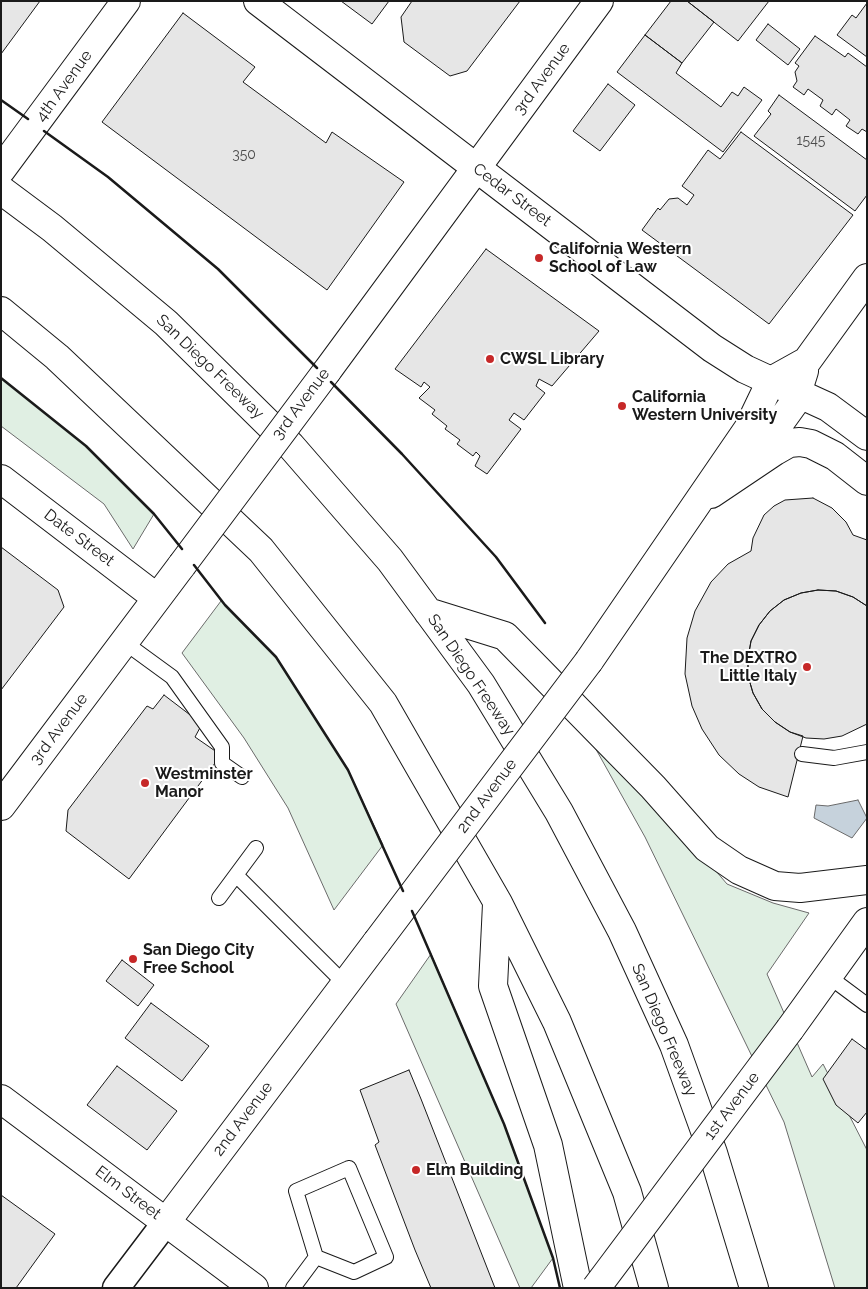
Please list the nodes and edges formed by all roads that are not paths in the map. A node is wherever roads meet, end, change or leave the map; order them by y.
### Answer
1 (126, 1) edge
2 (258, 1) edge
3 (599, 1) edge
4 (477, 169) junction
5 (1, 170) edge
6 (1, 190) edge
7 (867, 278) edge
8 (1, 311) edge
9 (807, 361) junction
10 (772, 381) junction
11 (798, 392) junction
12 (867, 436) edge
13 (1, 479) edge
14 (867, 480) edge
15 (700, 502) junction
16 (157, 598) junction
17 (428, 612) junction
18 (124, 642) junction
19 (867, 752) edge
20 (802, 754) dead end
21 (242, 777) dead end
22 (1, 806) edge
23 (256, 848) dead end
24 (236, 875) junction
25 (867, 880) edge
26 (220, 898) dead end
27 (498, 903) junction
28 (867, 922) edge
29 (828, 976) junction
30 (345, 984) junction
31 (867, 1005) edge
32 (1, 1099) edge
33 (166, 1222) junction
34 (316, 1257) junction
35 (116, 1288) edge
36 (254, 1288) edge
37 (293, 1288) edge
38 (578, 1288) edge
39 (596, 1288) edge
40 (654, 1288) edge
41 (754, 1288) edge

1 - 5 main road, 4th Avenue
2 - 4 main road, Cedar Street
3 - 4 main road, 3rd Avenue
4 - 10 main road, Cedar Street
4 - 16 main road, 3rd Avenue, bridge
6 - 17 main road, San Diego Freeway
7 - 9 main road
8 - 27 main road
9 - 10 main road
9 - 11 main road
10 - 11 main road, Cedar Street
10 - 15 main road, 2nd Avenue
11 - 12 main road, Cedar Street
11 - 15 main road
13 - 16 main road, Date Street
14 - 15 main road
15 - 30 main road, 2nd Avenue, bridge
16 - 18 main road, 3rd Avenue
17 - 25 main road
17 - 41 main road, San Diego Freeway
18 - 21 lane
18 - 22 main road, 3rd Avenue
19 - 20 lane
23 - 24 lane
24 - 26 lane
24 - 30 lane
27 - 38 main road
27 - 40 main road
28 - 29 main road, 1st Avenue
29 - 31 lane
29 - 39 main road, 1st Avenue, bridge
30 - 33 main road, 2nd Avenue
32 - 33 main road, Elm Street
33 - 35 street, 2nd Avenue
33 - 36 main road, Elm Street
34 - 34 lane
34 - 37 lane

